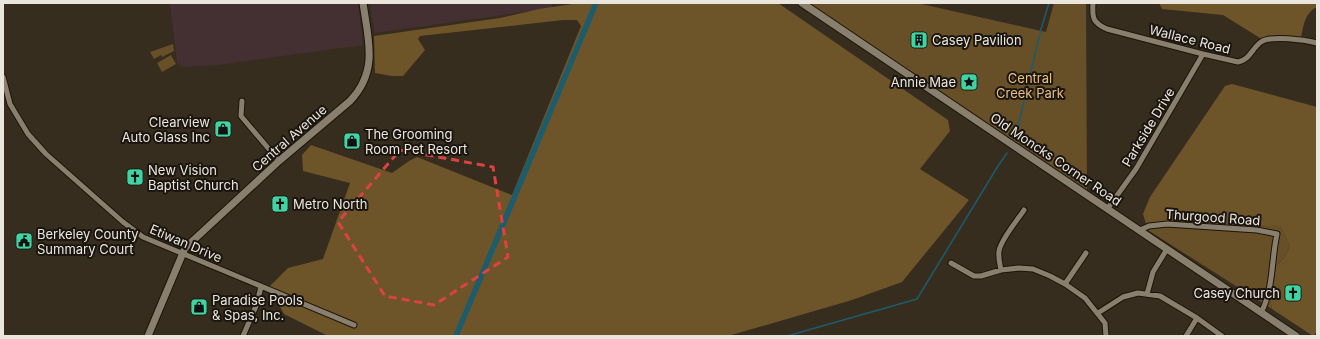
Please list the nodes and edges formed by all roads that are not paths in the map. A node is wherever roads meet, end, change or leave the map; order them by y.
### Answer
1 (363, 3) edge
2 (802, 3) edge
3 (1093, 3) edge
4 (1317, 43) edge
5 (1204, 54) junction
6 (3, 77) edge
7 (242, 101) dead end
8 (279, 162) junction
9 (1108, 208) junction
10 (1024, 210) dead end
11 (1140, 230) junction
12 (1167, 249) junction
13 (1086, 253) dead end
14 (182, 254) junction
15 (951, 263) dead end
16 (1001, 270) junction
17 (1065, 284) junction
18 (261, 287) junction
19 (1147, 294) junction
20 (1098, 313) junction
21 (1261, 313) junction
22 (1197, 318) junction
23 (354, 325) dead end
24 (148, 336) edge
25 (243, 336) edge
26 (1106, 336) edge
27 (1186, 336) edge
28 (1222, 336) edge
29 (1296, 336) edge

1 - 8 street, Central Avenue
2 - 9 street, Old Moncks Corner Road
3 - 5 street, Wallace Road
4 - 5 street, Wallace Road
5 - 9 street, Parkside Drive
6 - 14 street, Etiwan Drive
7 - 8 street
8 - 14 street, Central Avenue
9 - 11 street, Old Moncks Corner Road
10 - 16 street
11 - 12 street, Old Moncks Corner Road
11 - 21 street, Thurgood Road
12 - 19 street
12 - 21 street, Old Moncks Corner Road
13 - 17 street
14 - 18 street, Etiwan Drive
14 - 24 street, Central Avenue
15 - 16 street
16 - 17 street
17 - 20 street
18 - 23 street, Etiwan Drive
18 - 25 street
19 - 20 street
19 - 22 street
20 - 26 street
21 - 29 street, Old Moncks Corner Road
22 - 27 street
22 - 28 street

